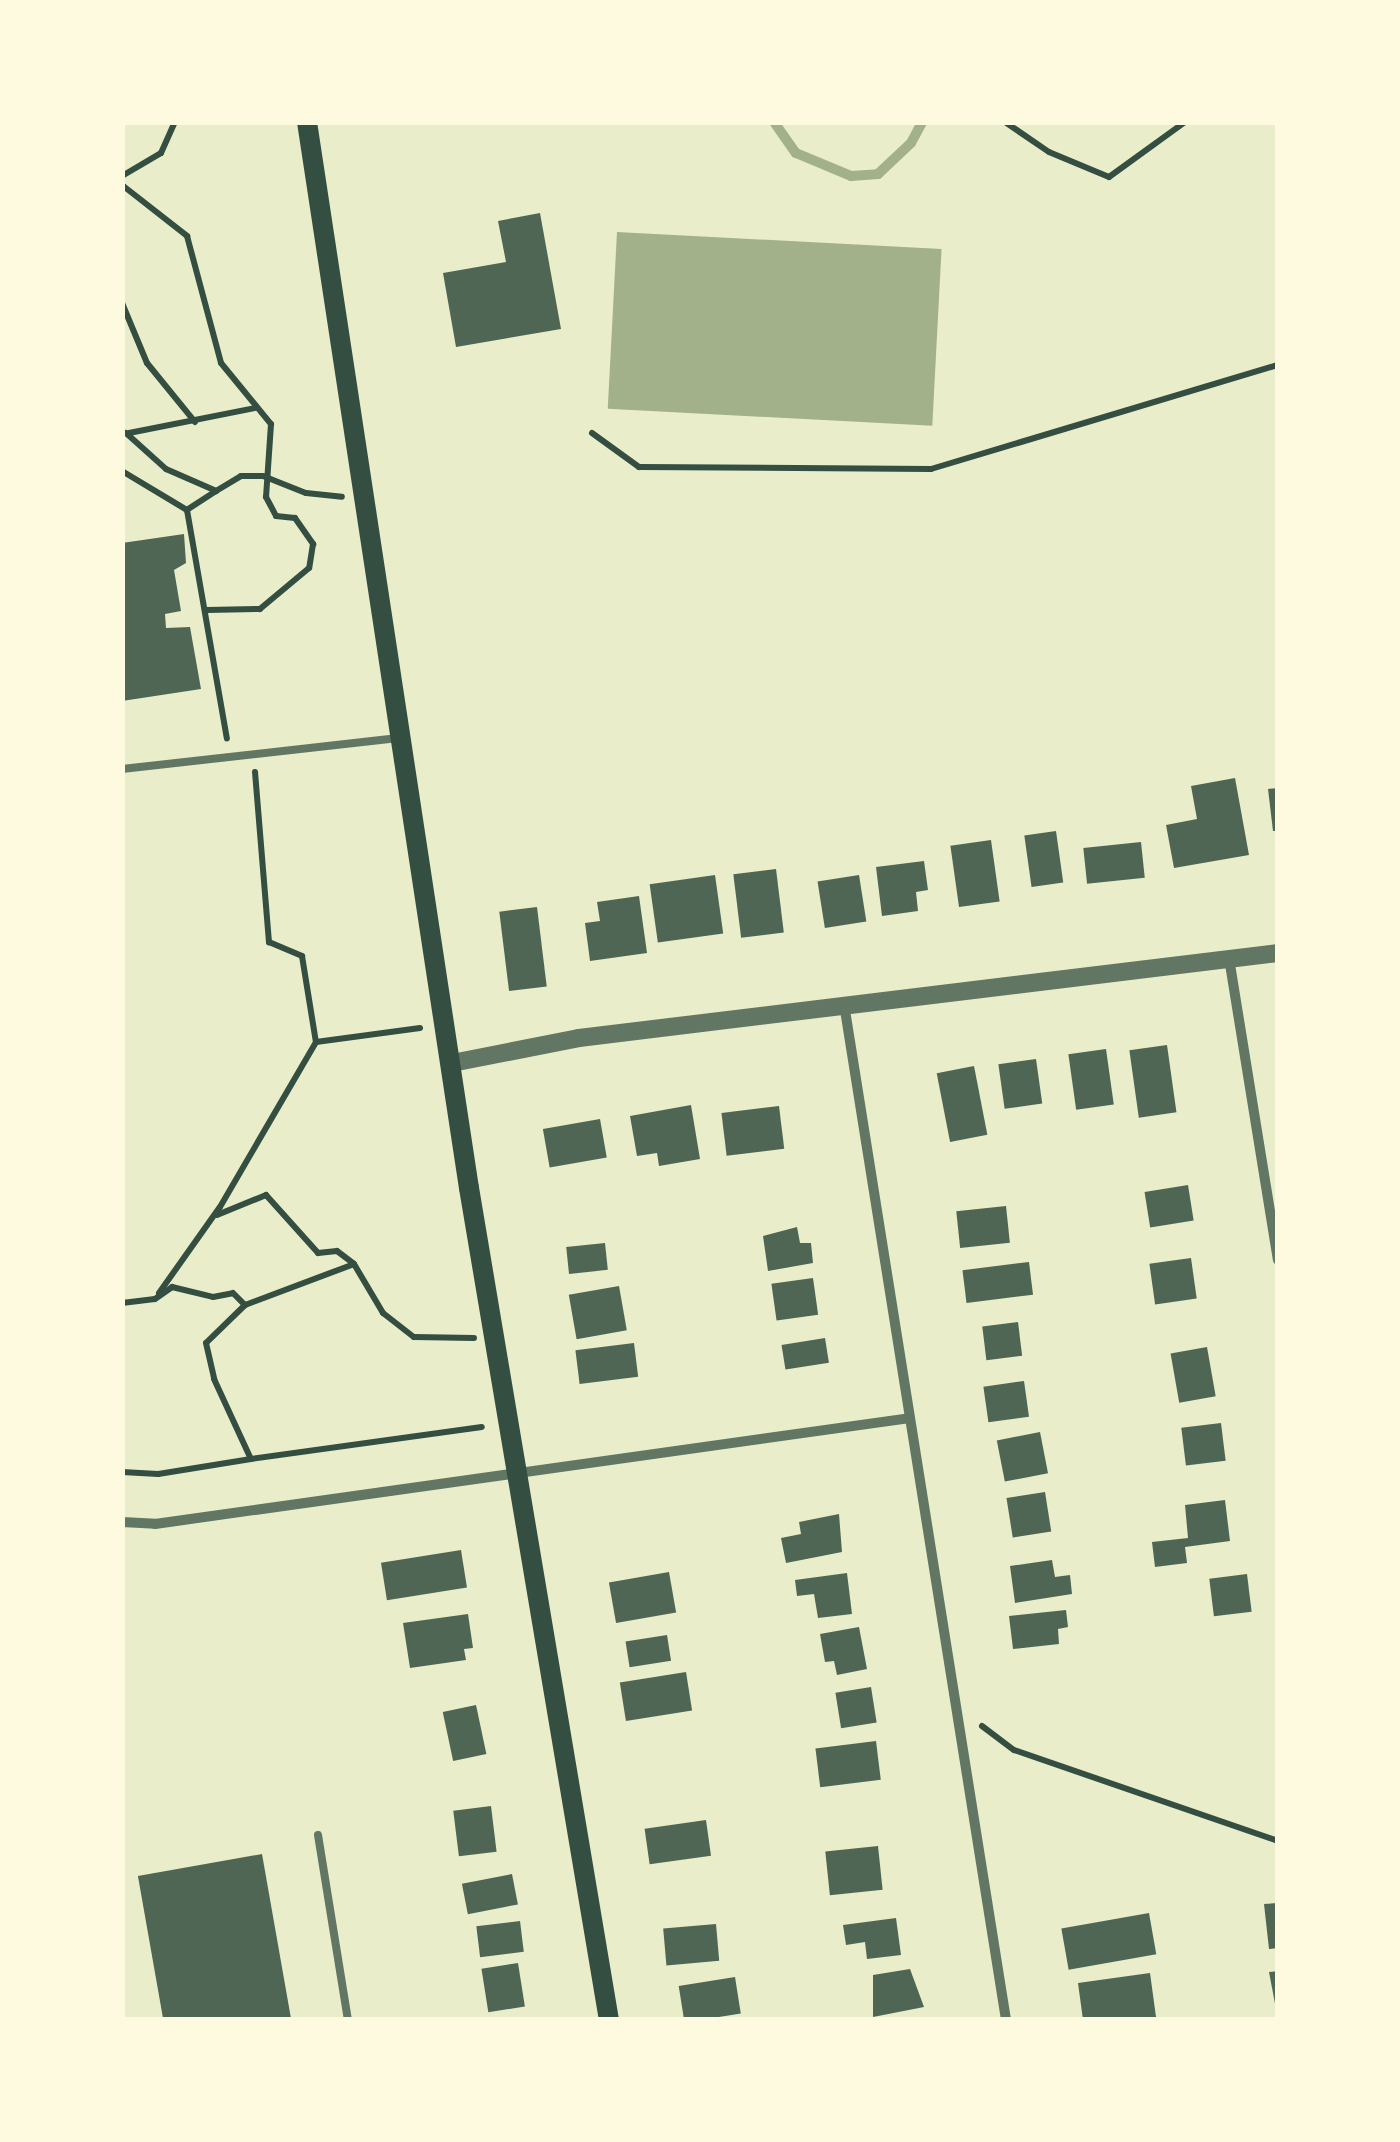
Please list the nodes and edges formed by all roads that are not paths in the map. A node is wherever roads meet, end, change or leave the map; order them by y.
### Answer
1 (306, 122) edge
2 (403, 738) junction
3 (122, 769) edge
4 (1278, 952) edge
5 (1230, 958) junction
6 (844, 1010) junction
7 (452, 1063) junction
8 (1278, 1260) edge
9 (910, 1418) junction
10 (516, 1472) junction
11 (122, 1522) edge
12 (318, 1835) dead end
13 (348, 2020) edge
14 (609, 2020) edge
15 (1006, 2020) edge

1 - 2 main road
2 - 3 lane
2 - 7 main road
4 - 5 street
5 - 6 street
5 - 8 street
6 - 7 street
6 - 9 street
7 - 10 main road
9 - 10 street
9 - 15 street
10 - 11 street
10 - 14 main road
12 - 13 lane

